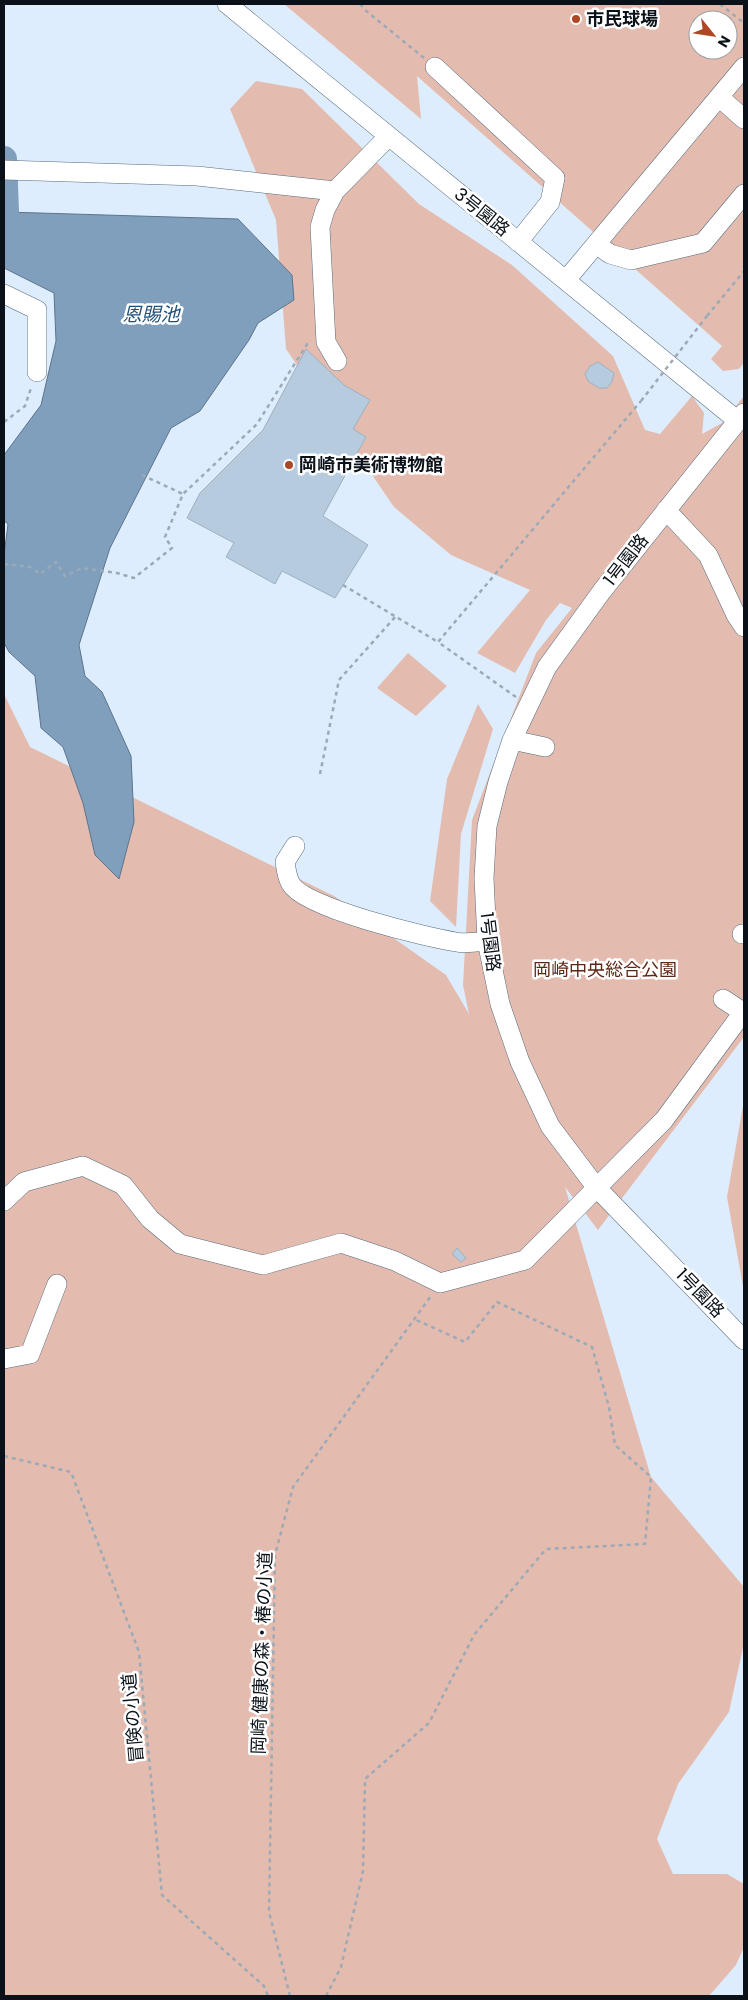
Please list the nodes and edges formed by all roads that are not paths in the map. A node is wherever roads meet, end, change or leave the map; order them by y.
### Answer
1 (226, 4) edge
2 (435, 67) road end
3 (744, 67) edge
4 (719, 98) junction
5 (744, 119) edge
6 (388, 137) junction
7 (4, 170) edge
8 (335, 191) junction
9 (744, 194) edge
10 (518, 242) junction
11 (596, 244) junction
12 (566, 280) junction
13 (4, 294) edge
14 (337, 361) dead end
15 (37, 372) road end
16 (741, 417) edge
17 (666, 510) junction
18 (744, 627) edge
19 (512, 740) junction
20 (545, 747) dead end
21 (295, 846) dead end
22 (487, 941) junction
23 (723, 999) dead end
24 (744, 1012) edge
25 (596, 1187) junction
26 (4, 1201) edge
27 (58, 1284) dead end
28 (744, 1340) edge
29 (4, 1359) edge

1 - 6 street, 3号園路
2 - 10 street
3 - 4 street
4 - 5 street
4 - 11 street
6 - 8 street
6 - 10 street, 3号園路
7 - 8 street
8 - 14 street
9 - 11 street
10 - 12 street, 3号園路
11 - 12 street
12 - 16 street, 3号園路
13 - 15 street
16 - 17 street, 1号園路
17 - 18 street
17 - 19 street, 1号園路
19 - 20 street
19 - 22 street, 1号園路
21 - 22 street
22 - 25 street, 1号園路
23 - 24 street
24 - 25 street
25 - 26 street
25 - 28 street, 1号園路
27 - 29 street

